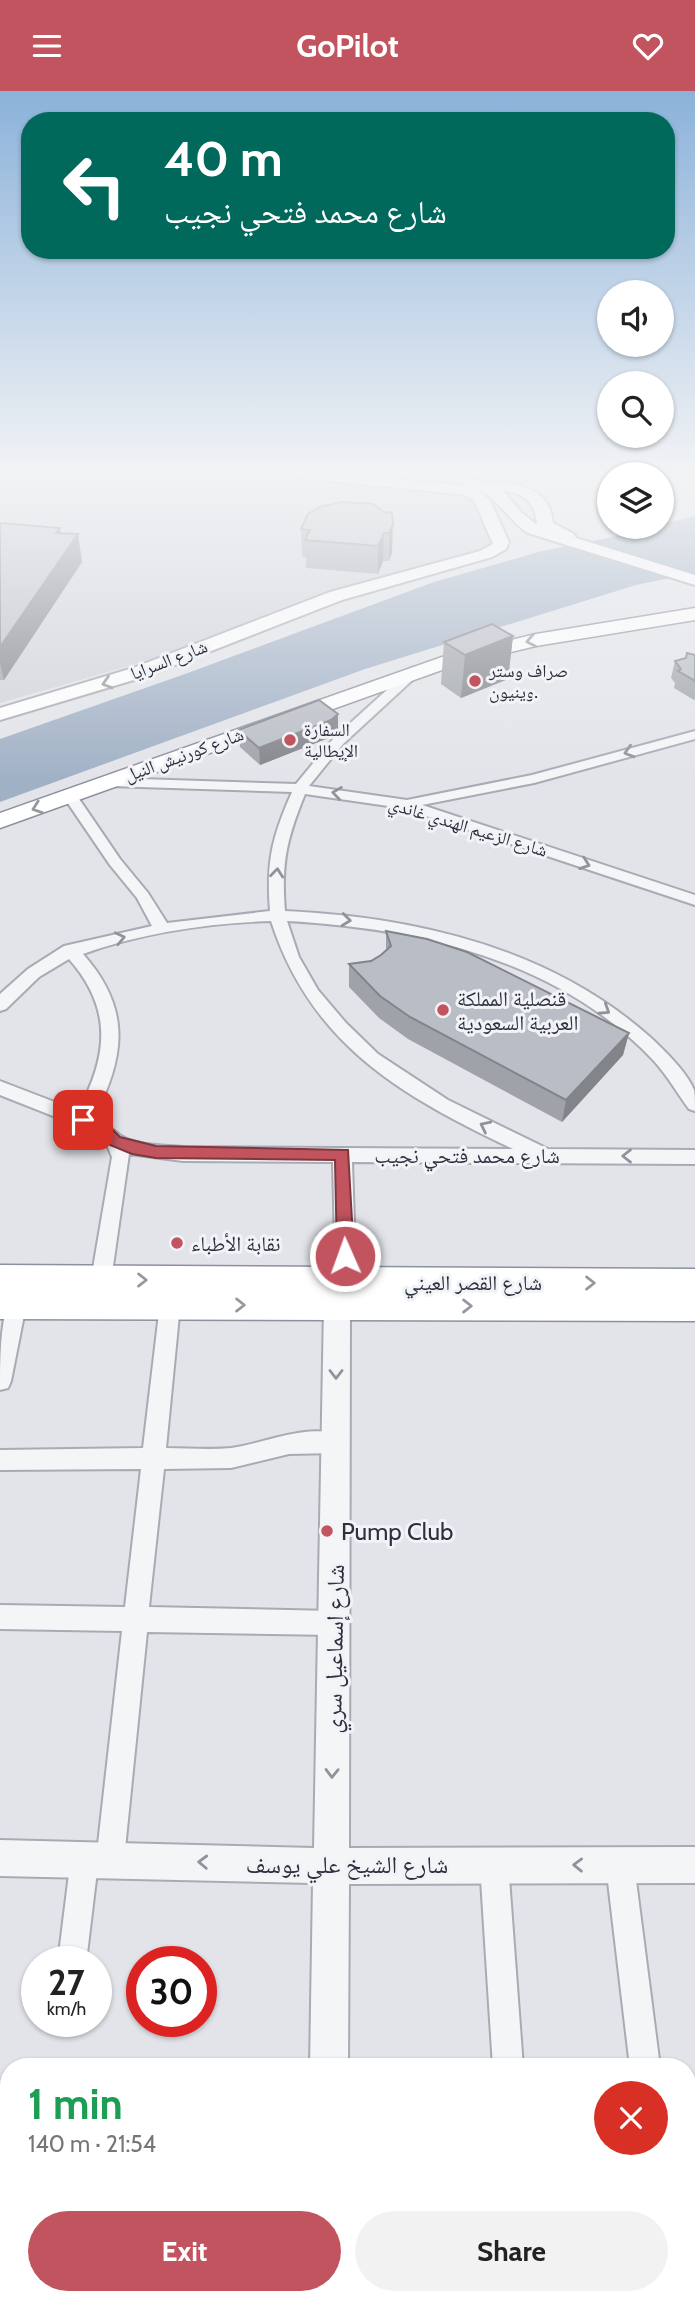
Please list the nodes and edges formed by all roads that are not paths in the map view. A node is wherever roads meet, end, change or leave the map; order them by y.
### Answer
1 (400, 577) edge
2 (695, 614) edge
3 (415, 671) junction
4 (0, 714) edge
5 (695, 734) edge
6 (109, 782) junction
7 (300, 788) junction
8 (70, 796) junction
9 (404, 804) junction
10 (0, 821) edge
11 (695, 900) edge
12 (276, 916) junction
13 (162, 929) junction
14 (70, 950) junction
15 (0, 1005) edge
16 (0, 1088) edge
17 (695, 1104) edge
18 (83, 1120) junction
19 (115, 1141) junction
20 (342, 1155) junction
21 (546, 1156) junction
22 (695, 1157) edge
23 (101, 1280) junction
24 (695, 1283) edge
25 (341, 1294) junction
26 (5, 1296) edge
27 (170, 1305) junction
28 (695, 1307) edge
29 (0, 1381) edge
30 (336, 1443) junction
31 (154, 1459) junction
32 (0, 1460) edge
33 (0, 1617) edge
34 (136, 1619) junction
35 (334, 1623) junction
36 (0, 1858) edge
37 (97, 1858) junction
38 (494, 1864) junction
39 (331, 1865) junction
40 (620, 1865) junction
41 (695, 1865) edge
42 (76, 1946) edge
43 (329, 2058) edge
44 (507, 2058) edge
45 (644, 2058) edge

1 -> 4 main road, شارع السرايا
2 -> 3 highway, شارع كورنيش النيل
3 - 6 highway, شارع كورنيش النيل
3 - 7 street
5 -> 9 street
6 - 7 street, شارع الزعيم الهندي غاندي
6 - 8 highway, شارع كورنيش النيل
9 -> 7 street, شارع الزعيم الهندي غاندي
12 -> 7 street
8 -> 10 highway, شارع كورنيش النيل
8 - 13 street
9 -> 11 street, شارع الزعيم الهندي غاندي
12 - 13 street
12 -> 17 street
21 -> 12 street
14 -> 13 street
14 - 15 street
14 - 18 street
16 - 18 street
18 - 19 street
19 - 20 street, شارع محمد فتحي نجيب
19 - 23 street
20 - 21 street, شارع محمد فتحي نجيب
20 - 25 street
22 -> 21 street, شارع محمد فتحي نجيب
23 -> 25 highway, شارع القصر العيني
23 - 26 highway, شارع القصر العيني
25 -> 24 highway, شارع القصر العيني
27 -> 25 highway, شارع القصر العيني
25 -> 28 highway, شارع القصر العيني
25 -> 30 street, شارع إسماعيل سري
26 - 27 highway, شارع القصر العيني
26 - 29 street
27 - 31 street
30 - 31 street
30 - 35 street, شارع إسماعيل سري
31 - 32 street
31 - 34 street
33 - 34 street
34 - 35 street
34 - 37 street
35 -> 39 street, شارع إسماعيل سري
36 - 37 street, شارع الشيخ علي يوسف
39 -> 37 street, شارع الشيخ علي يوسف
37 - 42 street
38 - 39 street, شارع الشيخ علي يوسف
40 -> 38 street, شارع الشيخ علي يوسف
38 - 44 street
39 - 43 street, شارع إسماعيل سري
40 - 41 street, شارع الشيخ علي يوسف
40 - 45 street

